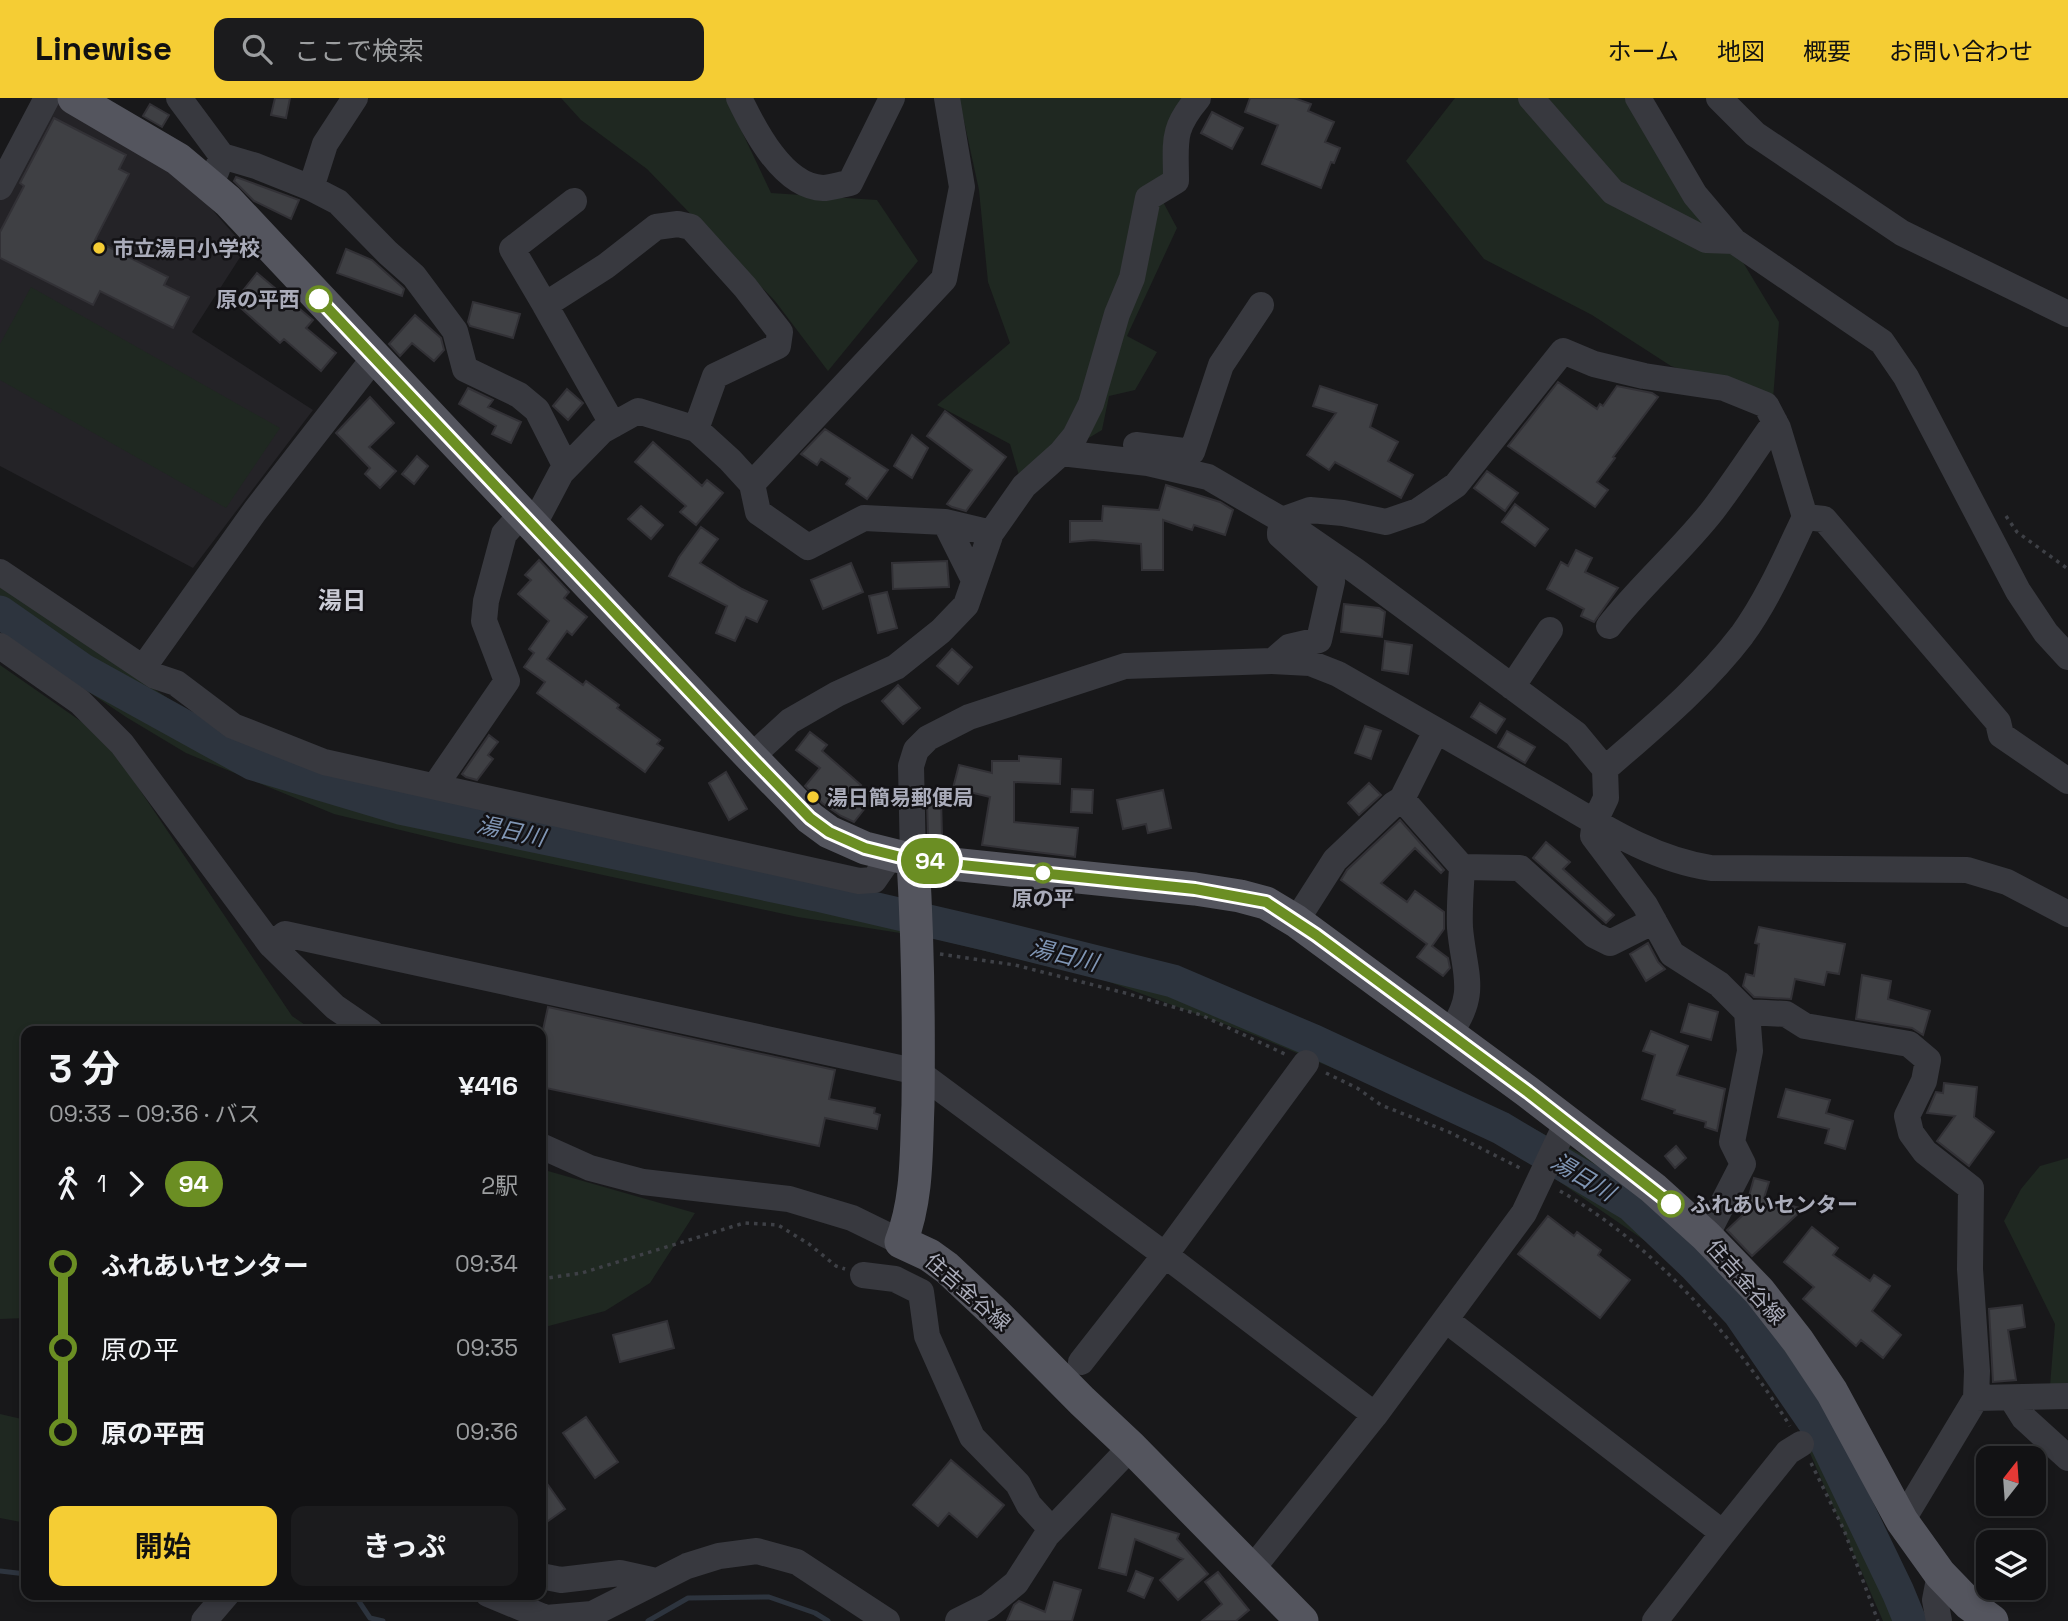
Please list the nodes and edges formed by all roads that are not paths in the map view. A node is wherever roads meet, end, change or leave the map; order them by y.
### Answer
1 (47, 98) edge
2 (74, 98) edge
3 (179, 98) edge
4 (355, 98) edge
5 (892, 98) edge
6 (947, 98) edge
7 (1198, 98) edge
8 (1531, 98) edge
9 (1639, 98) edge
10 (1719, 98) edge
11 (741, 99) edge
12 (216, 171) junction
13 (0, 187) edge
14 (311, 188) junction
15 (574, 201) dead end
16 (1734, 241) junction
17 (1261, 305) dead end
18 (545, 306) junction
19 (2068, 314) edge
20 (374, 358) junction
21 (1774, 422) junction
22 (612, 425) junction
23 (696, 429) junction
24 (1068, 445) junction
25 (566, 467) junction
26 (752, 484) junction
27 (1805, 517) junction
28 (528, 520) junction
29 (1282, 520) junction
30 (945, 522) junction
31 (990, 533) junction
32 (0, 572) edge
33 (974, 580) junction
34 (1609, 626) dead end
35 (1550, 630) dead end
36 (0, 646) edge
37 (2068, 657) edge
38 (1272, 661) junction
39 (143, 668) junction
40 (1513, 687) junction
41 (1436, 731) junction
42 (751, 757) junction
43 (1605, 769) junction
44 (2068, 781) edge
45 (435, 786) junction
46 (1402, 799) junction
47 (1595, 821) junction
48 (902, 857) junction
49 (1462, 867) junction
50 (2064, 905) edge
51 (1296, 921) junction
52 (1654, 921) junction
53 (271, 945) junction
54 (1747, 1012) junction
55 (363, 1026) edge
56 (1449, 1034) junction
57 (1306, 1063) road end
58 (918, 1072) junction
59 (1563, 1131) junction
60 (546, 1148) edge
61 (1706, 1236) junction
62 (901, 1242) junction
63 (1165, 1255) junction
64 (863, 1275) road end
65 (1446, 1320) junction
66 (1081, 1362) dead end
67 (2068, 1396) edge
68 (1976, 1398) junction
69 (2012, 1399) junction
70 (1375, 1415) junction
71 (1801, 1444) road end
72 (1131, 1447) junction
73 (2068, 1458) edge
74 (1902, 1521) junction
75 (1052, 1530) junction
76 (1723, 1533) junction
77 (1252, 1569) junction
78 (1940, 1574) junction
79 (546, 1577) edge
80 (656, 1581) junction
81 (222, 1600) edge
82 (502, 1600) edge
83 (204, 1621) edge
84 (887, 1621) edge
85 (958, 1621) edge
86 (1302, 1621) edge
87 (1655, 1621) edge
88 (1939, 1621) edge
89 (1992, 1621) edge

1 - 13 street
2 - 12 main road, 住吉金谷線
3 - 12 street
4 - 14 street
5 - 11 street
6 - 26 street
7 - 24 street
8 - 16 street
9 - 16 street
10 - 19 street
12 - 14 street
12 - 20 main road, 住吉金谷線
14 - 25 street
15 - 18 street
16 - 37 street
17 - 24 street
18 - 22 street
18 - 23 street
20 - 28 main road, 住吉金谷線
20 - 39 street
21 - 27 street
21 - 29 street
21 - 34 street
22 - 23 street
22 - 25 street
23 - 26 street
24 - 29 street
24 - 31 street
25 - 28 street
26 - 30 street
27 - 43 street
27 - 44 street
28 - 42 main road, 住吉金谷線
28 - 45 street
29 - 38 street
29 - 40 street
30 - 31 street
30 - 33 street
31 - 33 street
32 - 39 street
33 - 42 street
35 - 40 street
36 - 53 street
38 - 41 street
38 - 48 street
39 - 45 street
40 - 43 street
41 - 46 street
41 - 47 street
42 - 48 main road, 住吉金谷線
43 - 47 street
45 - 48 street
46 - 49 street
46 - 51 street
47 - 50 street
47 - 52 street
48 - 51 main road, 住吉金谷線
48 - 58 main road, 住吉金谷線
49 - 52 street
49 - 56 street
51 - 56 main road, 住吉金谷線
52 - 54 street
53 - 55 street
53 - 58 street
54 - 61 street
54 - 68 street
56 - 59 main road, 住吉金谷線
57 - 63 street
58 - 62 main road, 住吉金谷線
58 - 63 street
59 - 61 main road, 住吉金谷線
59 - 65 street
60 - 62 street
61 - 74 main road, 住吉金谷線
62 - 72 main road, 住吉金谷線
63 - 66 street
63 - 70 street
64 - 75 street
65 - 70 street
65 - 76 street
67 - 69 street
68 - 69 street
68 - 74 street
69 - 73 street
70 - 77 street
71 - 76 street
72 - 75 street
72 - 77 main road, 住吉金谷線
74 - 78 main road, 住吉金谷線
75 - 85 street
76 - 87 street
77 - 86 main road, 住吉金谷線
78 - 88 street
78 - 89 main road, 住吉金谷線
79 - 80 street
80 - 82 street
80 - 84 street
81 - 83 street

